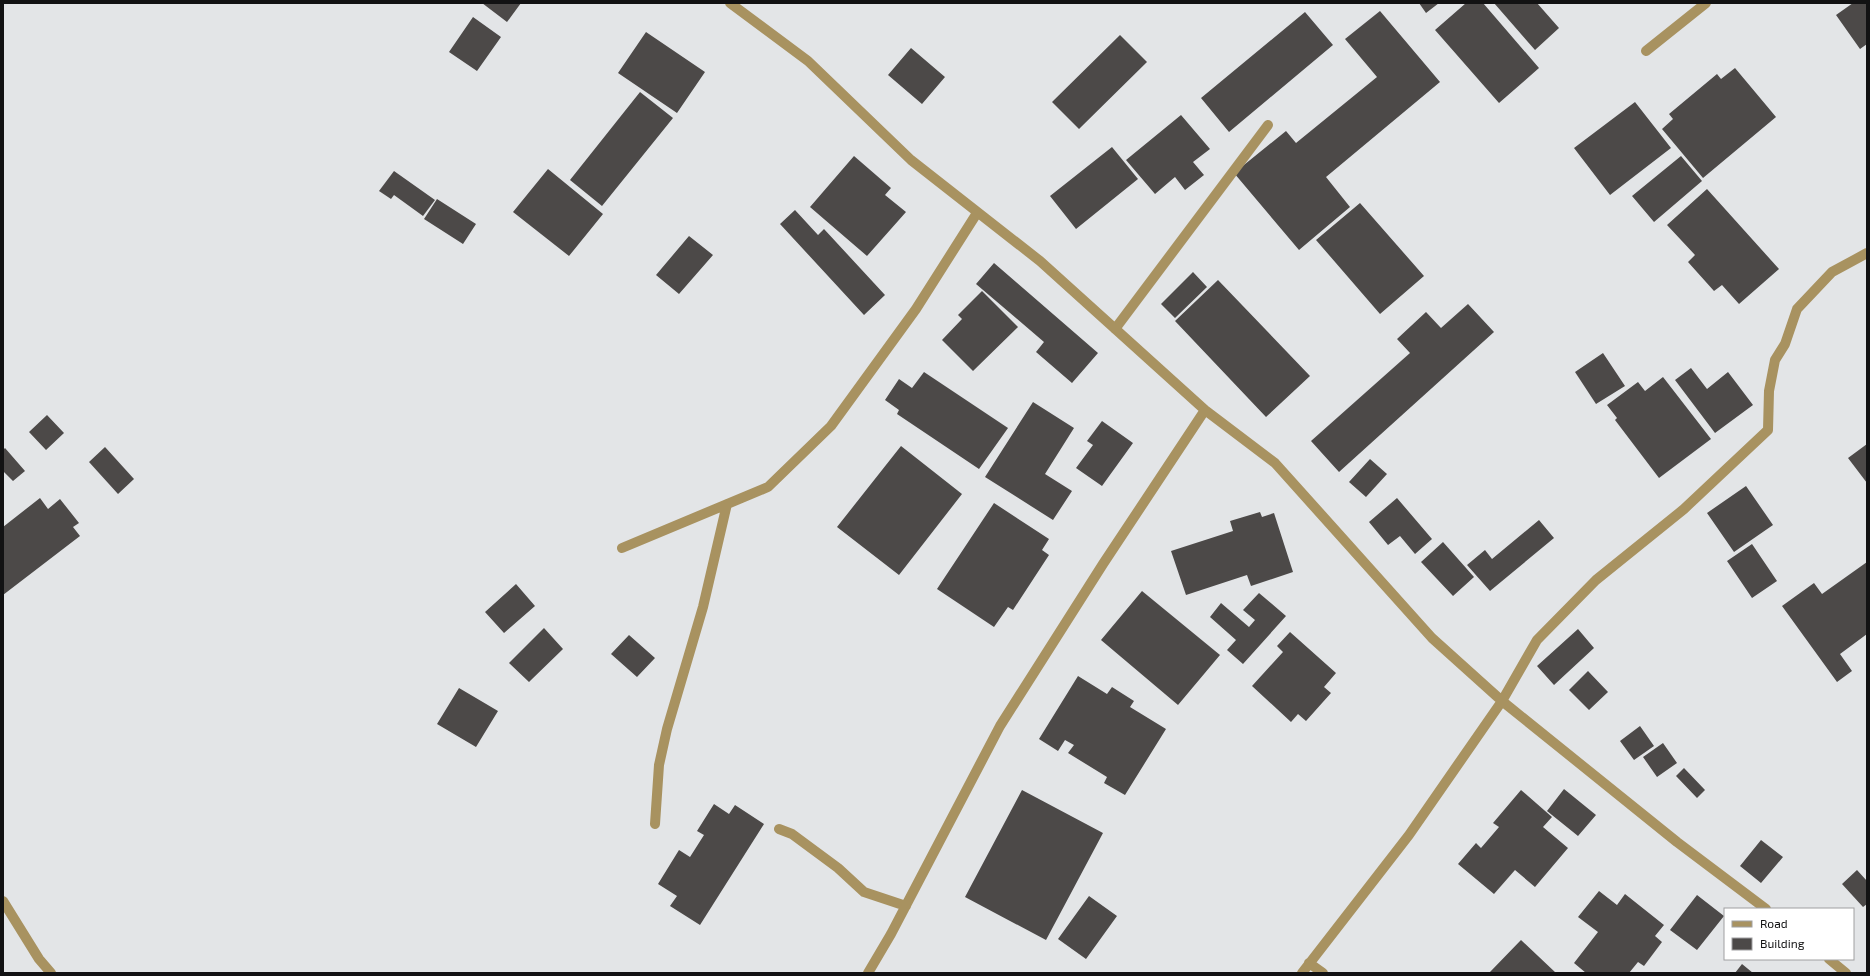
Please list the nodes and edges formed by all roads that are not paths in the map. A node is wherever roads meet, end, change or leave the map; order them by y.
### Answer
1 (730, 3) edge
2 (1706, 3) edge
3 (1646, 51) dead end
4 (1268, 125) dead end
5 (977, 213) junction
6 (1867, 253) edge
7 (1115, 329) junction
8 (1205, 410) junction
9 (727, 504) junction
10 (622, 548) dead end
11 (1502, 701) junction
12 (656, 824) dead end
13 (779, 829) dead end
14 (3, 901) edge
15 (906, 906) junction
16 (1765, 908) edge
17 (1829, 960) edge
18 (1309, 963) junction
19 (51, 973) edge
20 (868, 973) edge
21 (1302, 973) edge
22 (1323, 973) edge
23 (1846, 973) edge

1 - 5 street
2 - 3 street
4 - 7 street
5 - 7 street
5 - 9 street
6 - 11 street
7 - 8 street
8 - 11 street
8 - 15 street
9 - 10 street
9 - 12 street
11 - 16 street
11 - 18 street
13 - 15 street
14 - 19 street
15 - 20 street
17 - 23 street
18 - 21 street
18 - 22 street

